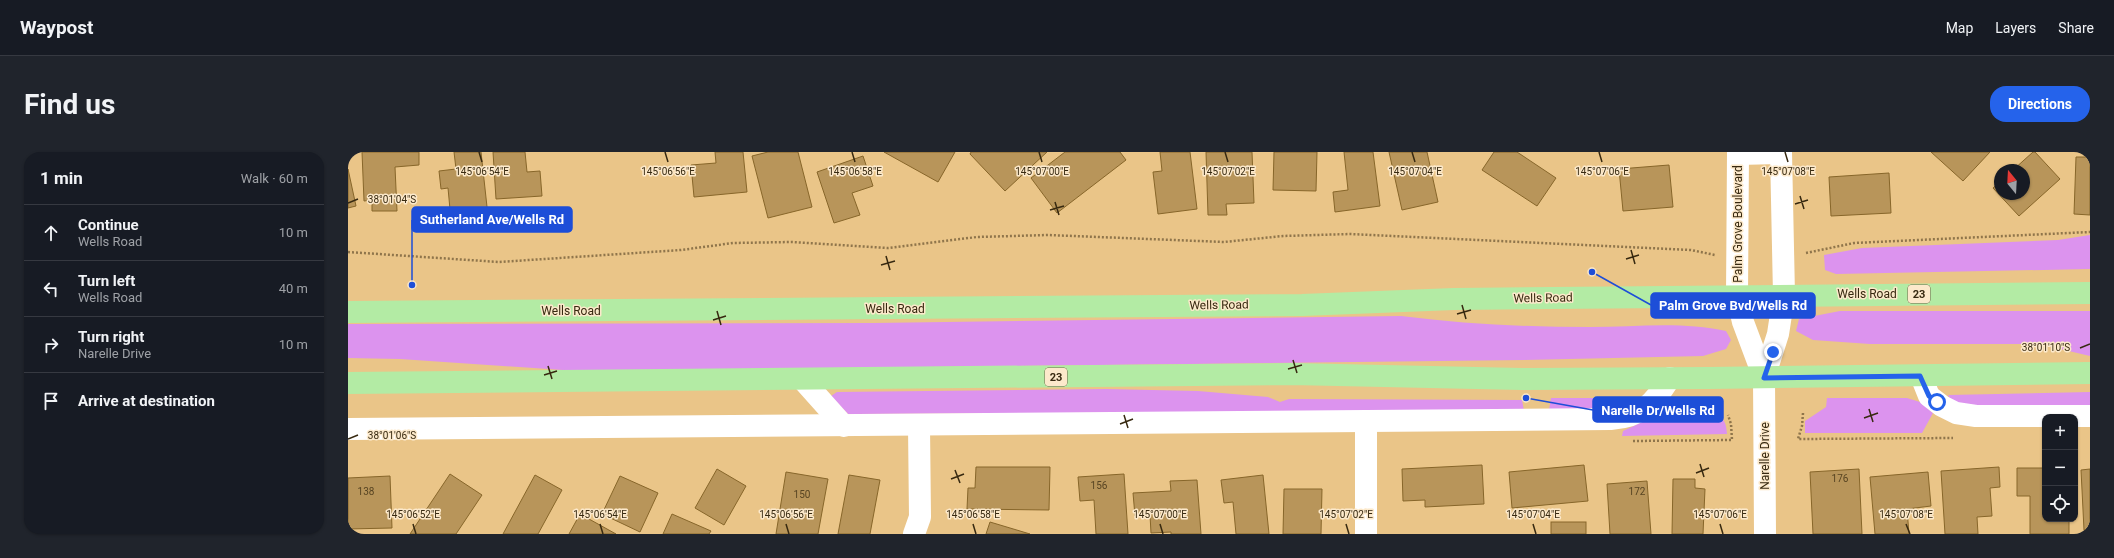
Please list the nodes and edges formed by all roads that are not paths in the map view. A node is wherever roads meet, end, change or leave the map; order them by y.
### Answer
1 (1738, 153) edge
2 (1781, 153) edge
3 (2090, 293) edge
4 (1784, 295) junction
5 (1737, 296) junction
6 (348, 312) edge
7 (2090, 372) edge
8 (1920, 376) junction
9 (1670, 378) junction
10 (1764, 378) junction
11 (802, 379) junction
12 (348, 383) edge
13 (2090, 416) edge
14 (1366, 421) junction
15 (844, 426) junction
16 (919, 426) junction
17 (348, 429) edge
18 (914, 534) edge
19 (1366, 534) edge
20 (1765, 534) edge

1 - 2 street
1 - 5 street, Palm Grove Boulevard
2 - 4 street
3 - 4 main road, Wells Road / 23
4 - 5 main road, Wells Road / 23
4 - 10 street, Narelle Drive
5 - 6 main road, Wells Road / 23
5 - 10 street, Narelle Drive
7 - 8 main road, 23
8 - 10 main road, 23
8 - 13 street
9 - 10 main road, 23
9 - 11 main road, 23
9 - 14 street
10 - 20 street, Narelle Drive
11 - 12 main road, 23
11 - 15 street
14 - 16 street
14 - 19 street
15 - 16 street
15 - 17 street
16 - 18 street

